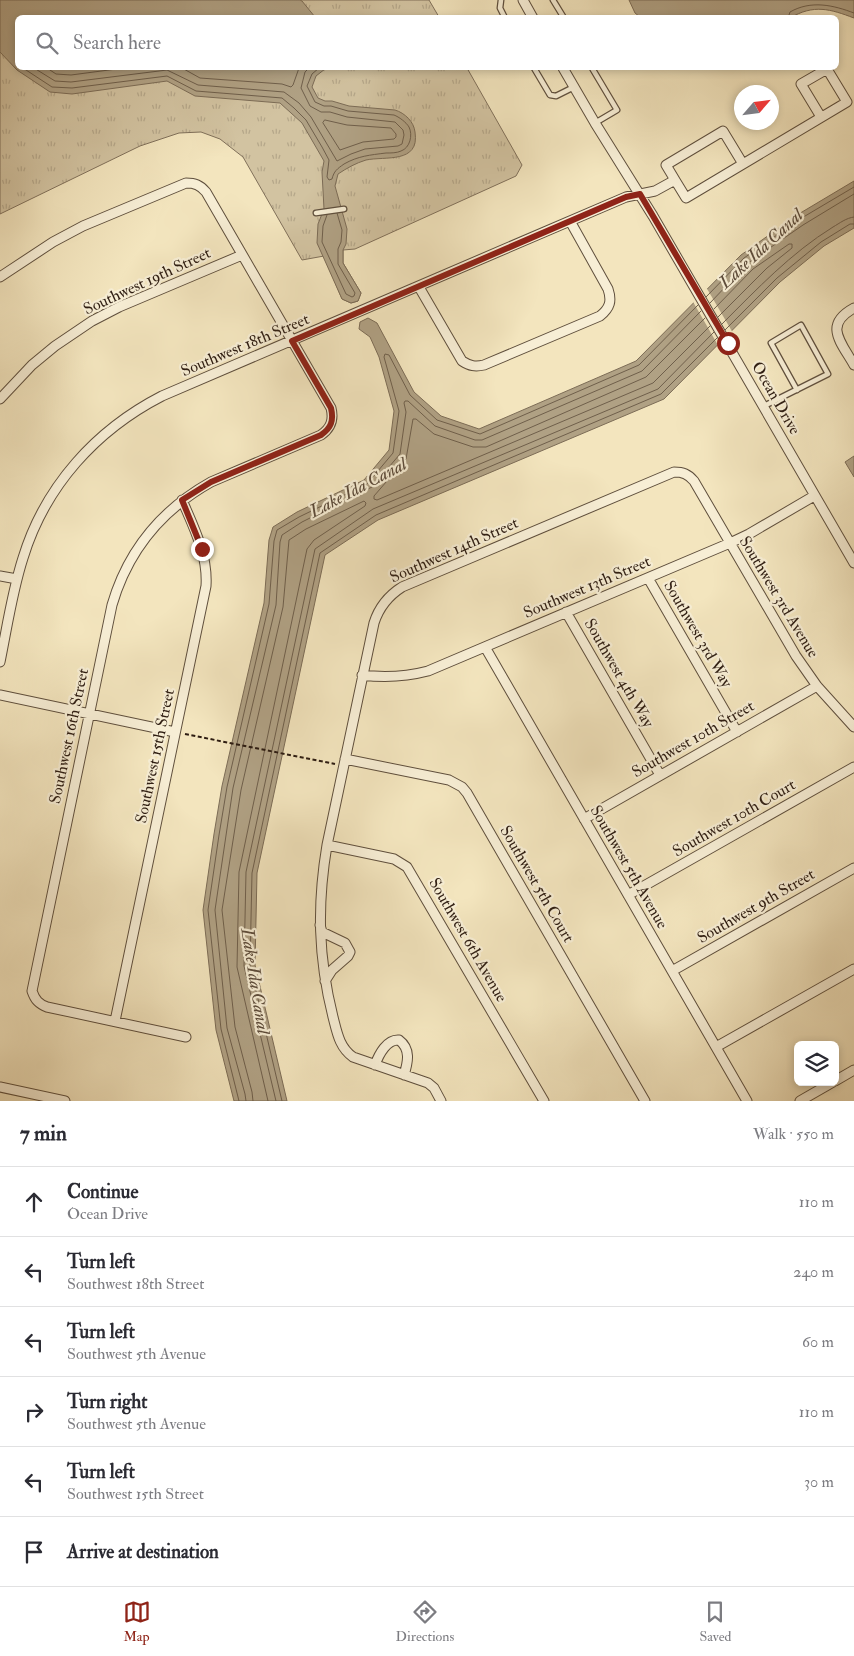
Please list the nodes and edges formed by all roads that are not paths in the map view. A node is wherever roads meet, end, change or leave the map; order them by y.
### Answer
1 (501, 0) edge
2 (523, 0) edge
3 (553, 0) edge
4 (504, 15) edge
5 (531, 15) edge
6 (562, 15) edge
7 (535, 70) edge
8 (564, 70) edge
9 (593, 70) edge
10 (825, 70) edge
11 (828, 70) edge
12 (574, 86) junction
13 (821, 117) junction
14 (595, 123) junction
15 (743, 164) junction
16 (675, 180) junction
17 (640, 194) junction
18 (344, 209) dead end
19 (316, 213) dead end
20 (570, 221) junction
21 (242, 254) junction
22 (0, 277) edge
23 (419, 287) junction
24 (854, 308) edge
25 (292, 341) junction
26 (854, 365) edge
27 (797, 390) junction
28 (0, 398) edge
29 (764, 406) junction
30 (689, 475) joint
31 (814, 496) junction
32 (182, 500) junction
33 (730, 543) junction
34 (854, 563) edge
35 (0, 576) edge
36 (648, 578) junction
37 (17, 579) junction
38 (566, 612) junction
39 (484, 647) junction
40 (0, 662) edge
41 (362, 675) junction
42 (817, 686) junction
43 (0, 695) edge
44 (89, 714) junction
45 (854, 727) edge
46 (175, 732) junction
47 (737, 732) junction
48 (344, 762) junction
49 (854, 766) edge
50 (660, 775) junction
51 (584, 818) junction
52 (327, 845) junction
53 (854, 868) edge
54 (628, 895) junction
55 (320, 925) junction
56 (854, 969) edge
57 (672, 971) junction
58 (325, 981) junction
59 (114, 1021) junction
60 (186, 1037) dead end
61 (716, 1047) junction
62 (375, 1065) junction
63 (854, 1070) edge
64 (404, 1075) junction
65 (839, 1079) edge
66 (827, 1086) edge
67 (0, 1087) edge
68 (65, 1101) edge
69 (441, 1101) edge
70 (544, 1101) edge
71 (645, 1101) edge
72 (747, 1101) edge
73 (800, 1101) edge

1 - 4 lane
2 - 5 street
3 - 6 lane
7 - 12 lane
8 - 12 street, Ocean Drive
9 - 14 lane
10 - 13 street
11 - 13 street
12 - 14 street, Ocean Drive
13 - 15 street
14 - 17 street, Ocean Drive
15 - 16 street
15 - 16 street
16 - 17 street, Southwest 18th Street
17 - 20 street, Southwest 18th Street
17 - 29 street, Ocean Drive
18 - 19 lane
20 - 23 street, Southwest 18th Street
20 - 23 street
21 - 22 street
21 - 25 street
21 - 28 street, Southwest 19th Street
23 - 25 street, Southwest 18th Street
24 - 26 street
25 - 32 street
25 - 37 street, Southwest 18th Street
27 - 27 lane
27 - 29 lane
29 - 31 street, Ocean Drive
30 - 33 street, Southwest 3rd Avenue
30 - 41 street, Southwest 14th Street
31 - 33 street, Southwest 13th Street
31 - 34 street, Ocean Drive
32 - 44 street, Southwest 16th Street
32 - 46 street, Southwest 15th Street
33 - 36 street, Southwest 13th Street
33 - 42 street, Southwest 3rd Avenue
35 - 37 street
36 - 38 street, Southwest 13th Street
36 - 47 street, Southwest 3rd Way
37 - 40 street, Southwest 18th Street
38 - 39 street, Southwest 13th Street
38 - 50 street, Southwest 4th Way
39 - 41 street, Southwest 13th Street
39 - 51 street, Southwest 5th Avenue
41 - 48 street, Southwest 14th Street
42 - 45 street, Southwest 3rd Avenue
42 - 47 street, Southwest 10th Street
43 - 44 street
44 - 46 street
44 - 59 street, Southwest 16th Street
46 - 59 street, Southwest 15th Street
47 - 50 street, Southwest 10th Street
48 - 52 street, Southwest 14th Street
48 - 71 street, Southwest 5th Court
49 - 54 street, Southwest 10th Court
50 - 51 street, Southwest 10th Street
51 - 54 street, Southwest 5th Avenue
52 - 55 street, Southwest 14th Street
52 - 70 street, Southwest 6th Avenue
53 - 57 street, Southwest 9th Street
54 - 57 street, Southwest 5th Avenue
55 - 58 street, Southwest 14th Street
55 - 58 street
56 - 61 street
57 - 61 street, Southwest 5th Avenue
58 - 62 street, Southwest 14th Street
59 - 60 street
61 - 72 street, Southwest 5th Avenue
62 - 64 street, Southwest 14th Street
62 - 64 street
63 - 65 street
64 - 69 street, Southwest 14th Street
66 - 73 street
67 - 68 street

